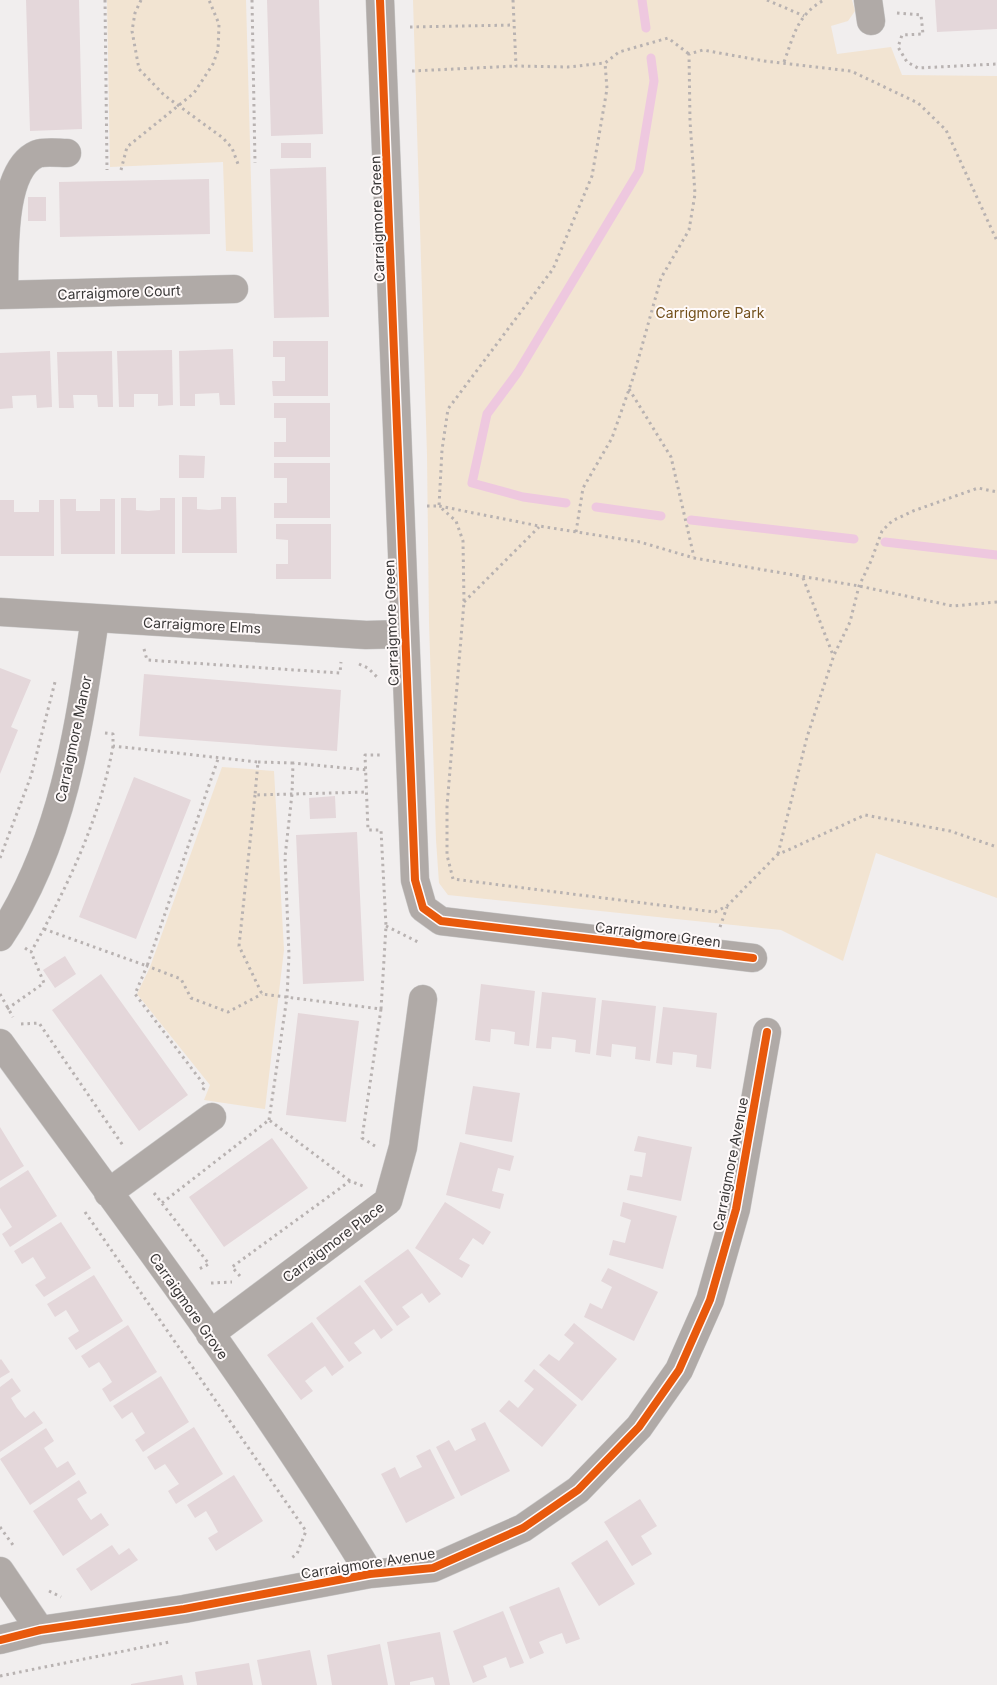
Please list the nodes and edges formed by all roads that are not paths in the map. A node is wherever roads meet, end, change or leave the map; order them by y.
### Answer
1 (380, 0) edge
2 (68, 153) dead end
3 (234, 289) dead end
4 (2, 295) edge
5 (0, 612) edge
6 (95, 618) junction
7 (405, 634) junction
8 (0, 937) edge
9 (754, 958) dead end
10 (423, 999) dead end
11 (767, 1032) dead end
12 (0, 1043) edge
13 (206, 1106) road end
14 (108, 1193) junction
15 (210, 1334) junction
16 (8, 1560) edge
17 (370, 1574) junction
18 (40, 1630) junction
19 (0, 1640) edge

1 - 7 street, Carraigmore Green
2 - 4 street, Carraigmore Court
3 - 4 street, Carraigmore Court
5 - 6 street, Carraigmore Elms
6 - 7 street, Carraigmore Elms
6 - 8 street, Carraigmore Manor
7 - 9 street, Carraigmore Green
10 - 15 street, Carraigmore Place
11 - 17 street, Carraigmore Avenue
12 - 14 street, Carraigmore Grove
13 - 14 street
14 - 15 street, Carraigmore Grove
15 - 17 street, Carraigmore Grove
16 - 18 street
17 - 18 street, Carraigmore Avenue
18 - 19 street, Carraigmore Avenue

